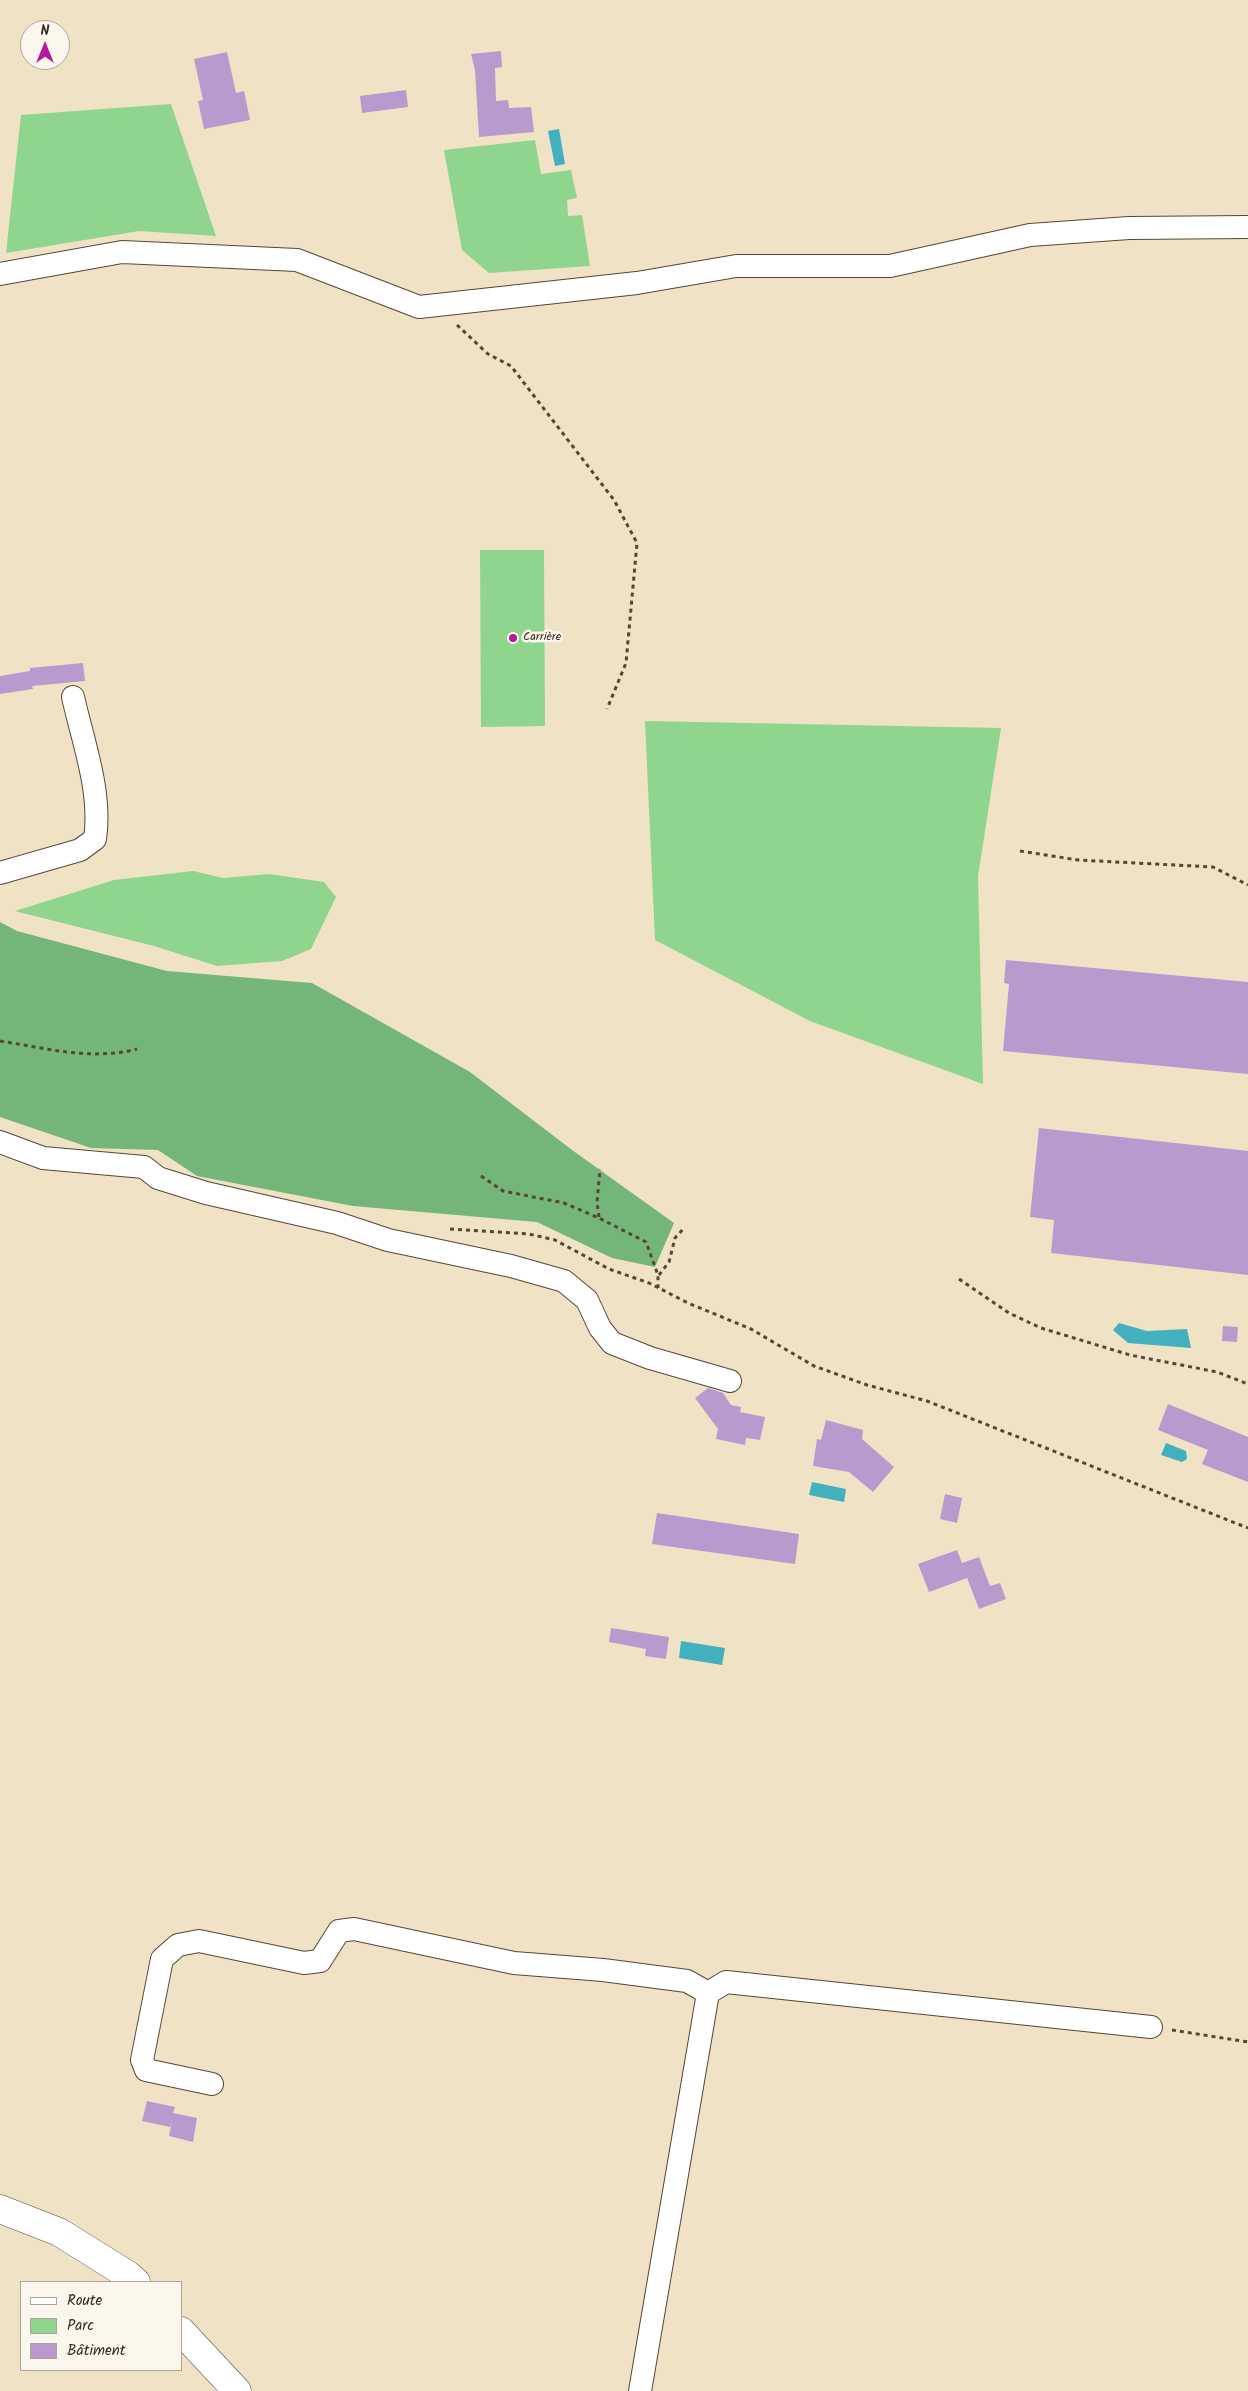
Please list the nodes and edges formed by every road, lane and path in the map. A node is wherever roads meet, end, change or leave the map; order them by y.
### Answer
1 (1248, 228) edge
2 (0, 274) edge
3 (435, 305) junction
4 (72, 697) dead end
5 (607, 709) dead end
6 (1020, 851) dead end
7 (0, 873) edge
8 (1248, 885) edge
9 (0, 1041) edge
10 (136, 1049) dead end
11 (0, 1142) edge
12 (600, 1169) dead end
13 (481, 1176) dead end
14 (599, 1218) junction
15 (684, 1228) dead end
16 (442, 1229) dead end
17 (658, 1275) junction
18 (959, 1279) dead end
19 (658, 1288) junction
20 (730, 1381) dead end
21 (1248, 1384) edge
22 (1248, 1528) edge
23 (708, 1993) junction
24 (1151, 2027) joint
25 (1248, 2042) edge
26 (212, 2084) dead end
27 (0, 2209) edge
28 (135, 2281) edge
29 (182, 2332) edge
30 (237, 2391) edge
31 (640, 2391) edge

1 - 3 street
2 - 3 street
3 - 5 path
4 - 7 street
6 - 8 path
9 - 10 path
11 - 20 street
12 - 14 path
13 - 14 path
14 - 17 path
15 - 17 path
16 - 19 path
17 - 19 path
18 - 21 path
19 - 22 path
23 - 24 street
23 - 26 street
23 - 31 street
24 - 25 path
27 - 28 main road
29 - 30 main road

